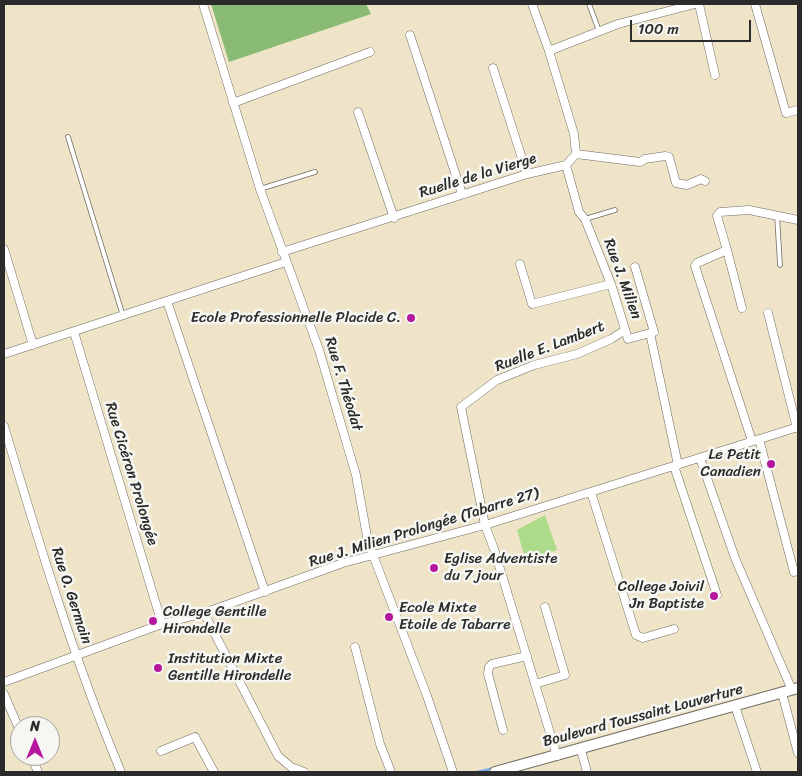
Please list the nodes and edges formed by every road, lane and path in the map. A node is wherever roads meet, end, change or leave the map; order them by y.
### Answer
1 (203, 4) edge
2 (532, 4) edge
3 (589, 4) edge
4 (694, 4) edge
5 (699, 4) edge
6 (755, 4) edge
7 (599, 32) junction
8 (410, 35) dead end
9 (549, 51) junction
10 (370, 52) dead end
11 (493, 68) dead end
12 (716, 75) dead end
13 (233, 103) junction
14 (798, 110) edge
15 (358, 112) dead end
16 (68, 137) dead end
17 (576, 154) junction
18 (566, 165) junction
19 (315, 172) dead end
20 (527, 174) junction
21 (705, 181) dead end
22 (260, 188) junction
23 (462, 194) junction
24 (615, 210) dead end
25 (777, 214) junction
26 (394, 218) junction
27 (585, 219) junction
28 (798, 220) edge
29 (4, 248) edge
30 (727, 250) junction
31 (282, 252) junction
32 (286, 262) junction
33 (520, 264) dead end
34 (780, 265) dead end
35 (635, 268) dead end
36 (611, 284) junction
37 (167, 301) junction
38 (742, 308) dead end
39 (768, 313) dead end
40 (123, 316) junction
41 (625, 330) junction
42 (74, 332) junction
43 (650, 333) junction
44 (33, 345) junction
45 (4, 354) edge
46 (4, 426) edge
47 (797, 428) edge
48 (756, 440) junction
49 (700, 458) junction
50 (676, 465) junction
51 (591, 492) junction
52 (485, 525) junction
53 (373, 554) junction
54 (794, 572) dead end
55 (265, 592) junction
56 (717, 595) dead end
57 (545, 607) dead end
58 (204, 613) junction
59 (162, 624) junction
60 (674, 629) dead end
61 (355, 647) dead end
62 (76, 656) junction
63 (527, 656) junction
64 (4, 682) edge
65 (535, 684) junction
66 (793, 686) edge
67 (782, 693) junction
68 (4, 694) edge
69 (735, 706) junction
70 (14, 716) edge
71 (503, 730) dead end
72 (581, 750) junction
73 (161, 751) dead end
74 (798, 753) edge
75 (557, 756) junction
76 (515, 770) edge
77 (121, 772) edge
78 (214, 772) edge
79 (304, 772) edge
80 (391, 772) edge
81 (453, 772) edge
82 (495, 772) edge
83 (587, 772) edge
84 (757, 772) edge

1 - 13 street, Rue F. Théodat
2 - 9 street
3 - 7 lane
4 - 7 street
5 - 12 street
6 - 14 street
7 - 9 street
8 - 23 street
9 - 17 street
10 - 13 street
11 - 20 street
13 - 22 street, Rue F. Théodat
15 - 26 street
16 - 40 lane
17 - 18 street
17 - 21 street
18 - 20 street, Ruelle de la Vierge
18 - 27 street, Rue J. Milien
19 - 22 lane
20 - 23 street, Ruelle de la Vierge
22 - 31 street, Rue F. Théodat
23 - 26 street, Ruelle de la Vierge
24 - 27 lane
25 - 28 street
25 - 30 street
25 - 34 lane
26 - 31 street, Ruelle de la Vierge
27 - 36 street, Rue J. Milien
29 - 44 street
30 - 38 street
30 - 48 street
31 - 32 street, Rue F. Théodat
32 - 37 street
32 - 53 street, Rue F. Théodat
33 - 36 street
35 - 43 street
36 - 41 street, Rue J. Milien
37 - 40 street
37 - 55 street
39 - 47 street
40 - 42 street
41 - 43 street, Rue J. Milien
41 - 52 street, Ruelle E. Lambert
42 - 44 street
42 - 59 street, Rue Cicéron Prolongée
43 - 50 street, Rue J. Milien
44 - 45 street
46 - 62 street, Rue O. Germain
47 - 48 street, Rue J. Milien Prolongée (Tabarre 27)
48 - 49 street, Rue J. Milien Prolongée (Tabarre 27)
48 - 54 street
49 - 50 street, Rue J. Milien Prolongée (Tabarre 27)
49 - 66 street
50 - 51 street, Rue J. Milien Prolongée (Tabarre 27)
50 - 56 street, Rue J. Milien
51 - 52 street, Rue J. Milien Prolongée (Tabarre 27)
51 - 60 street
52 - 53 street, Rue J. Milien Prolongée (Tabarre 27)
52 - 63 street
53 - 55 street, Rue J. Milien Prolongée (Tabarre 27)
53 - 81 street, Rue F. Théodat
55 - 58 street, Rue J. Milien Prolongée (Tabarre 27)
57 - 65 street
58 - 59 street, Rue J. Milien Prolongée (Tabarre 27)
58 - 79 street
59 - 62 street, Rue J. Milien Prolongée (Tabarre 27)
61 - 80 street
62 - 64 street, Rue J. Milien Prolongée (Tabarre 27)
62 - 77 street, Rue O. Germain
63 - 65 street
63 - 71 street
65 - 75 street
66 - 67 main road, Boulevard Toussaint Louverture
67 - 69 main road, Boulevard Toussaint Louverture
67 - 74 street
68 - 70 street
69 - 72 main road, Boulevard Toussaint Louverture
69 - 84 street
72 - 75 main road, Boulevard Toussaint Louverture
72 - 83 street
73 - 78 street
75 - 76 main road, Boulevard Toussaint Louverture
76 - 82 main road, Boulevard Toussaint Louverture

